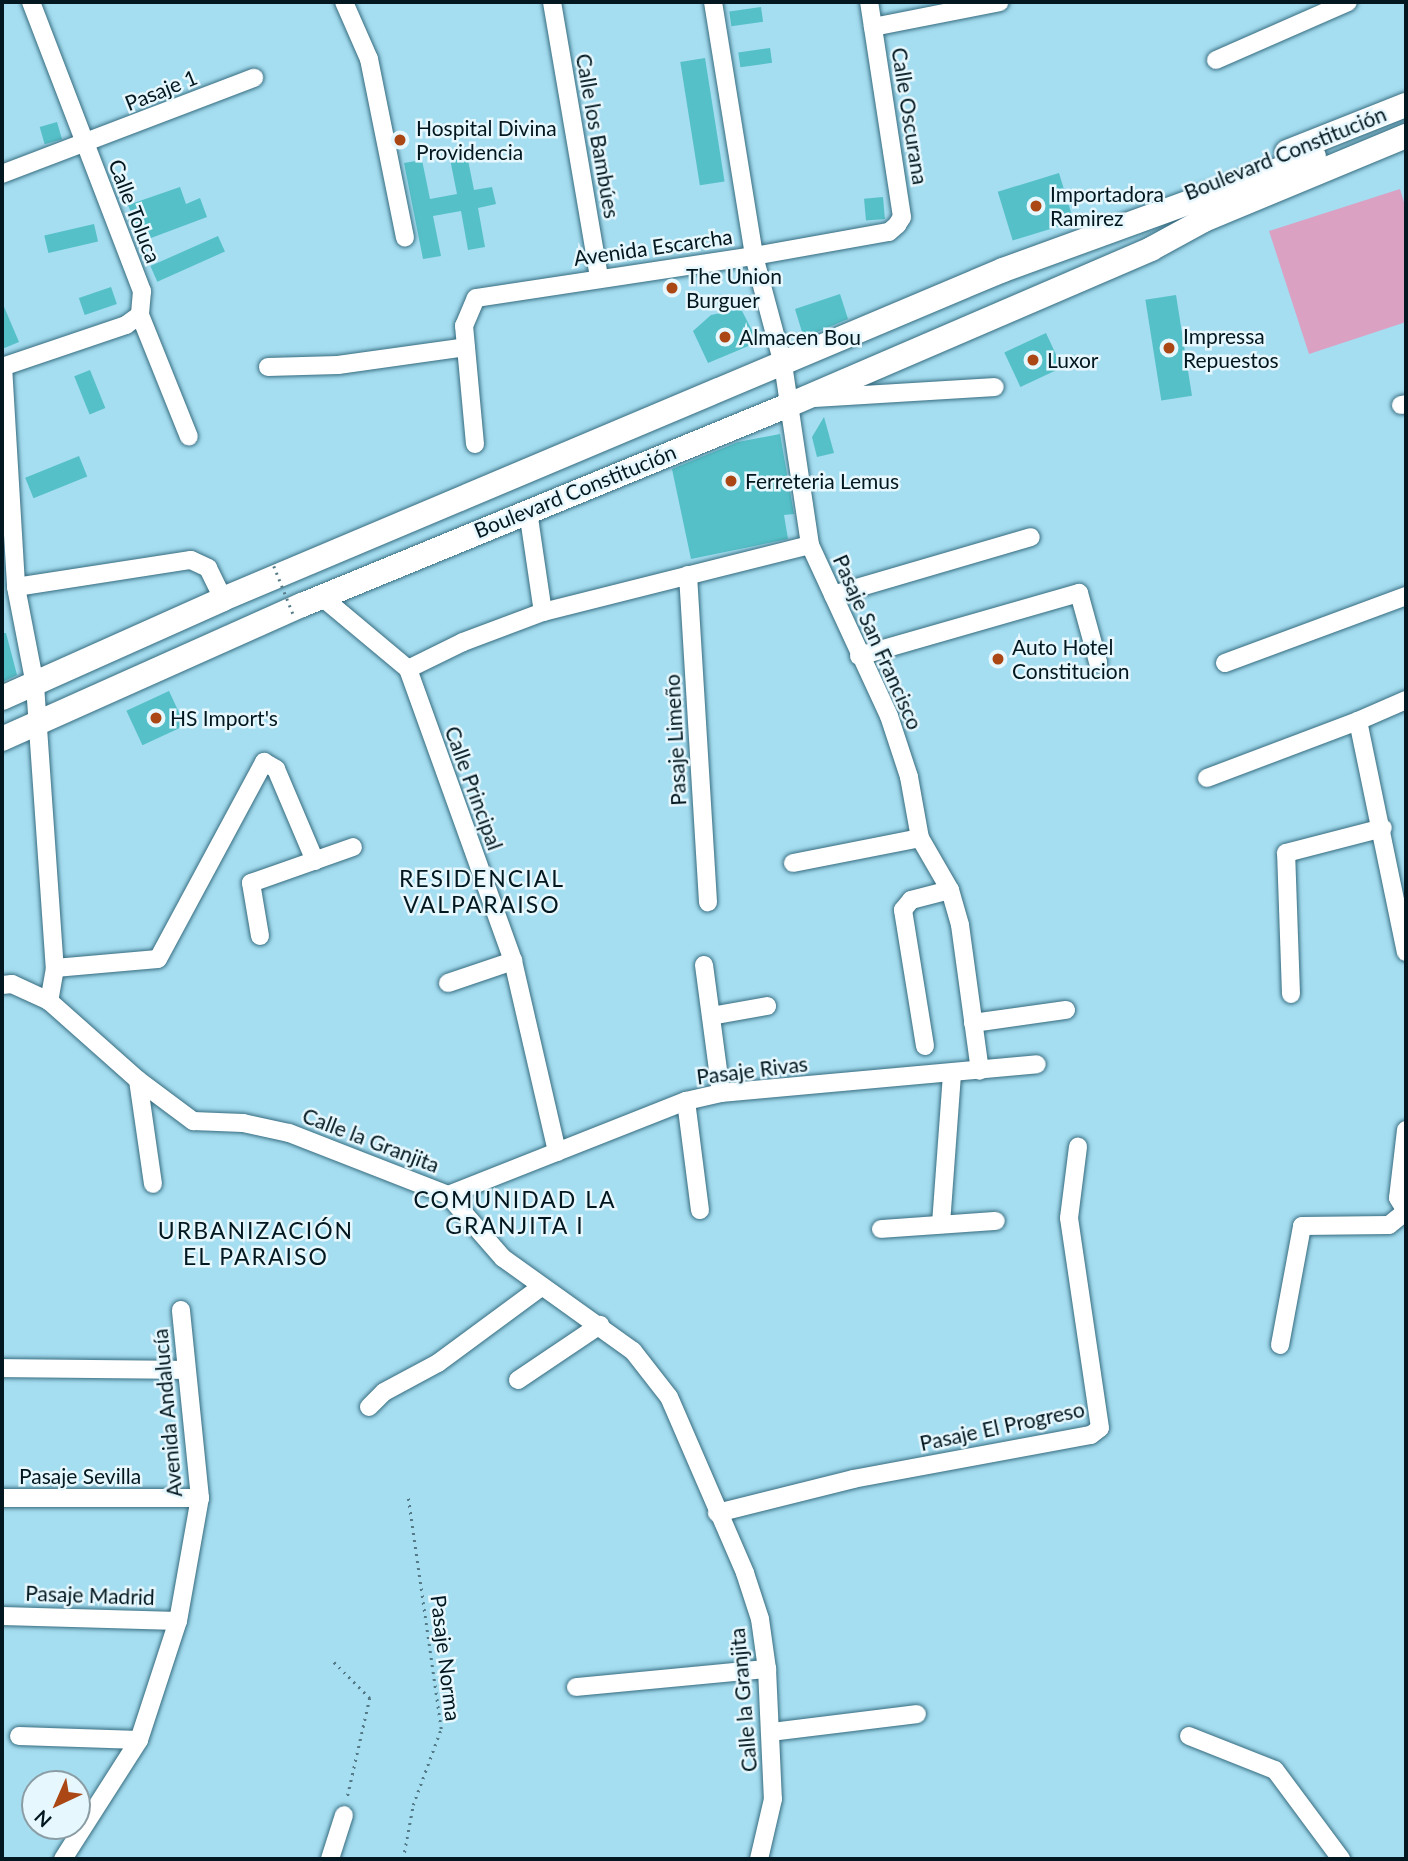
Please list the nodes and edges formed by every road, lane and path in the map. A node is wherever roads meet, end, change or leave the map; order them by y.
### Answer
1 (31, 2) edge
2 (344, 2) edge
3 (552, 2) edge
4 (713, 2) edge
5 (869, 2) edge
6 (1000, 2) edge
7 (1348, 2) edge
8 (873, 27) junction
9 (1216, 60) dead end
10 (254, 78) dead end
11 (1406, 105) edge
12 (1406, 122) edge
13 (1406, 136) edge
14 (85, 145) junction
15 (1406, 152) edge
16 (2, 174) edge
17 (1130, 226) junction
18 (889, 232) joint
19 (405, 237) dead end
20 (1151, 249) junction
21 (754, 256) junction
22 (599, 278) junction
23 (140, 315) junction
24 (466, 348) junction
25 (783, 364) junction
26 (3, 367) edge
27 (268, 367) dead end
28 (995, 387) dead end
29 (797, 402) junction
30 (189, 437) dead end
31 (475, 444) dead end
32 (528, 511) junction
33 (1031, 537) dead end
34 (810, 545) junction
35 (274, 566) dead end
36 (688, 575) junction
37 (16, 587) junction
38 (832, 595) junction
39 (1406, 596) edge
40 (322, 597) junction
41 (223, 599) junction
42 (543, 612) junction
43 (294, 616) dead end
44 (859, 656) junction
45 (1098, 662) dead end
46 (1226, 663) dead end
47 (408, 669) junction
48 (34, 685) junction
49 (2, 698) edge
50 (1406, 699) edge
51 (1358, 721) junction
52 (34, 724) junction
53 (2, 739) edge
54 (1207, 778) dead end
55 (1383, 828) junction
56 (920, 838) junction
57 (354, 847) dead end
58 (314, 861) junction
59 (793, 863) dead end
60 (950, 890) junction
61 (708, 902) dead end
62 (260, 936) dead end
63 (1406, 947) edge
64 (513, 961) junction
65 (705, 965) dead end
66 (55, 968) junction
67 (449, 983) dead end
68 (2, 985) edge
69 (1291, 994) dead end
70 (49, 1001) junction
71 (767, 1006) dead end
72 (1066, 1010) dead end
73 (711, 1016) junction
74 (973, 1023) junction
75 (925, 1046) dead end
76 (1037, 1064) dead end
77 (980, 1071) junction
78 (952, 1074) junction
79 (138, 1080) junction
80 (722, 1093) junction
81 (686, 1101) junction
82 (1406, 1130) edge
83 (1078, 1147) dead end
84 (557, 1152) junction
85 (153, 1184) dead end
86 (448, 1195) junction
87 (700, 1210) dead end
88 (1406, 1211) edge
89 (996, 1221) dead end
90 (942, 1224) junction
91 (881, 1229) dead end
92 (541, 1287) junction
93 (181, 1310) dead end
94 (600, 1325) junction
95 (1280, 1345) dead end
96 (2, 1368) edge
97 (184, 1370) junction
98 (517, 1380) dead end
99 (369, 1407) dead end
100 (2, 1498) edge
101 (200, 1498) junction
102 (408, 1498) dead end
103 (717, 1513) junction
104 (2, 1616) edge
105 (178, 1621) junction
106 (334, 1662) dead end
107 (767, 1670) junction
108 (576, 1687) dead end
109 (917, 1714) dead end
110 (771, 1732) junction
111 (1189, 1736) dead end
112 (19, 1737) dead end
113 (139, 1740) junction
114 (344, 1815) joint
115 (63, 1859) edge
116 (330, 1859) edge
117 (403, 1859) edge
118 (758, 1859) edge
119 (1341, 1859) edge

1 - 14 street, Calle Toluca
2 - 19 street
3 - 22 street, Calle los Bambúes
4 - 21 street, Pasaje San Francisco
5 - 8 street, Calle Oscurana
6 - 8 street
7 - 9 street
8 - 18 street, Calle Oscurana
10 - 14 street, Pasaje 1
11 - 17 highway, Boulevard Constitución
12 - 17 highway, Boulevard Constitución
13 - 20 highway, Boulevard Constitución
14 - 16 street, Pasaje 1
14 - 23 street, Calle Toluca
15 - 20 highway, Boulevard Constitución
17 - 25 highway, Boulevard Constitución
18 - 21 street, Avenida Escarcha
20 - 29 highway, Boulevard Constitución
21 - 22 street, Avenida Escarcha
21 - 25 street, Pasaje San Francisco
22 - 24 street, Avenida Escarcha
23 - 26 street
23 - 30 street, Calle Toluca
24 - 27 street
24 - 31 street
25 - 29 street, Pasaje San Francisco
25 - 41 highway, Boulevard Constitución
26 - 37 street
28 - 29 street
29 - 32 highway, Boulevard Constitución
29 - 34 street, Pasaje San Francisco
32 - 40 highway, Boulevard Constitución
32 - 42 street
33 - 38 street
34 - 36 street
34 - 38 street, Pasaje San Francisco
35 - 43 path, bridge
36 - 42 street
36 - 61 street, Pasaje Limeño
37 - 41 street
37 - 48 street
38 - 44 street, Pasaje San Francisco
39 - 46 street
40 - 47 street
40 - 52 highway, Boulevard Constitución
41 - 48 highway, Boulevard Constitución
42 - 47 street
44 - 45 street
44 - 56 street, Pasaje San Francisco
47 - 64 street, Calle Principal
48 - 49 highway, Boulevard Constitución
48 - 52 street
50 - 51 street
51 - 54 street
51 - 55 street
52 - 53 highway, Boulevard Constitución
52 - 66 street
55 - 63 street
55 - 69 street
56 - 59 street
56 - 60 street, Pasaje San Francisco
57 - 58 street
58 - 62 street
58 - 66 street
60 - 74 street, Pasaje San Francisco
60 - 75 street
64 - 67 street
64 - 84 street, Calle Principal
65 - 73 street
66 - 70 street
68 - 70 street, Calle la Granjita
70 - 79 street, Calle la Granjita
71 - 73 street
72 - 74 street
73 - 80 street
74 - 77 street, Pasaje San Francisco
76 - 77 street, Pasaje Rivas
77 - 78 street, Pasaje Rivas
78 - 80 street, Pasaje Rivas
78 - 90 street
79 - 85 street
79 - 86 street, Calle la Granjita
80 - 81 street, Pasaje Rivas
81 - 84 street, Pasaje Rivas
81 - 87 street
82 - 88 street
83 - 103 street, Pasaje El Progreso
84 - 86 street, Pasaje Rivas
86 - 92 street, Calle la Granjita
88 - 95 street
89 - 90 street
90 - 91 street
92 - 94 street, Calle la Granjita
92 - 99 street
93 - 97 street, Avenida Andalucía
94 - 98 street
94 - 103 street, Calle la Granjita
96 - 97 street
97 - 101 street, Avenida Andalucía
100 - 101 street, Pasaje Sevilla
101 - 105 street, Avenida Andalucía
102 - 117 path, Pasaje Norma
103 - 107 street, Calle la Granjita
104 - 105 street, Pasaje Madrid
105 - 113 street, Avenida Andalucía
106 - 114 path
107 - 108 street
107 - 110 street, Calle la Granjita
109 - 110 street
110 - 118 street, Calle la Granjita
111 - 119 street
112 - 113 street
113 - 115 street, Avenida Andalucía
114 - 116 street

